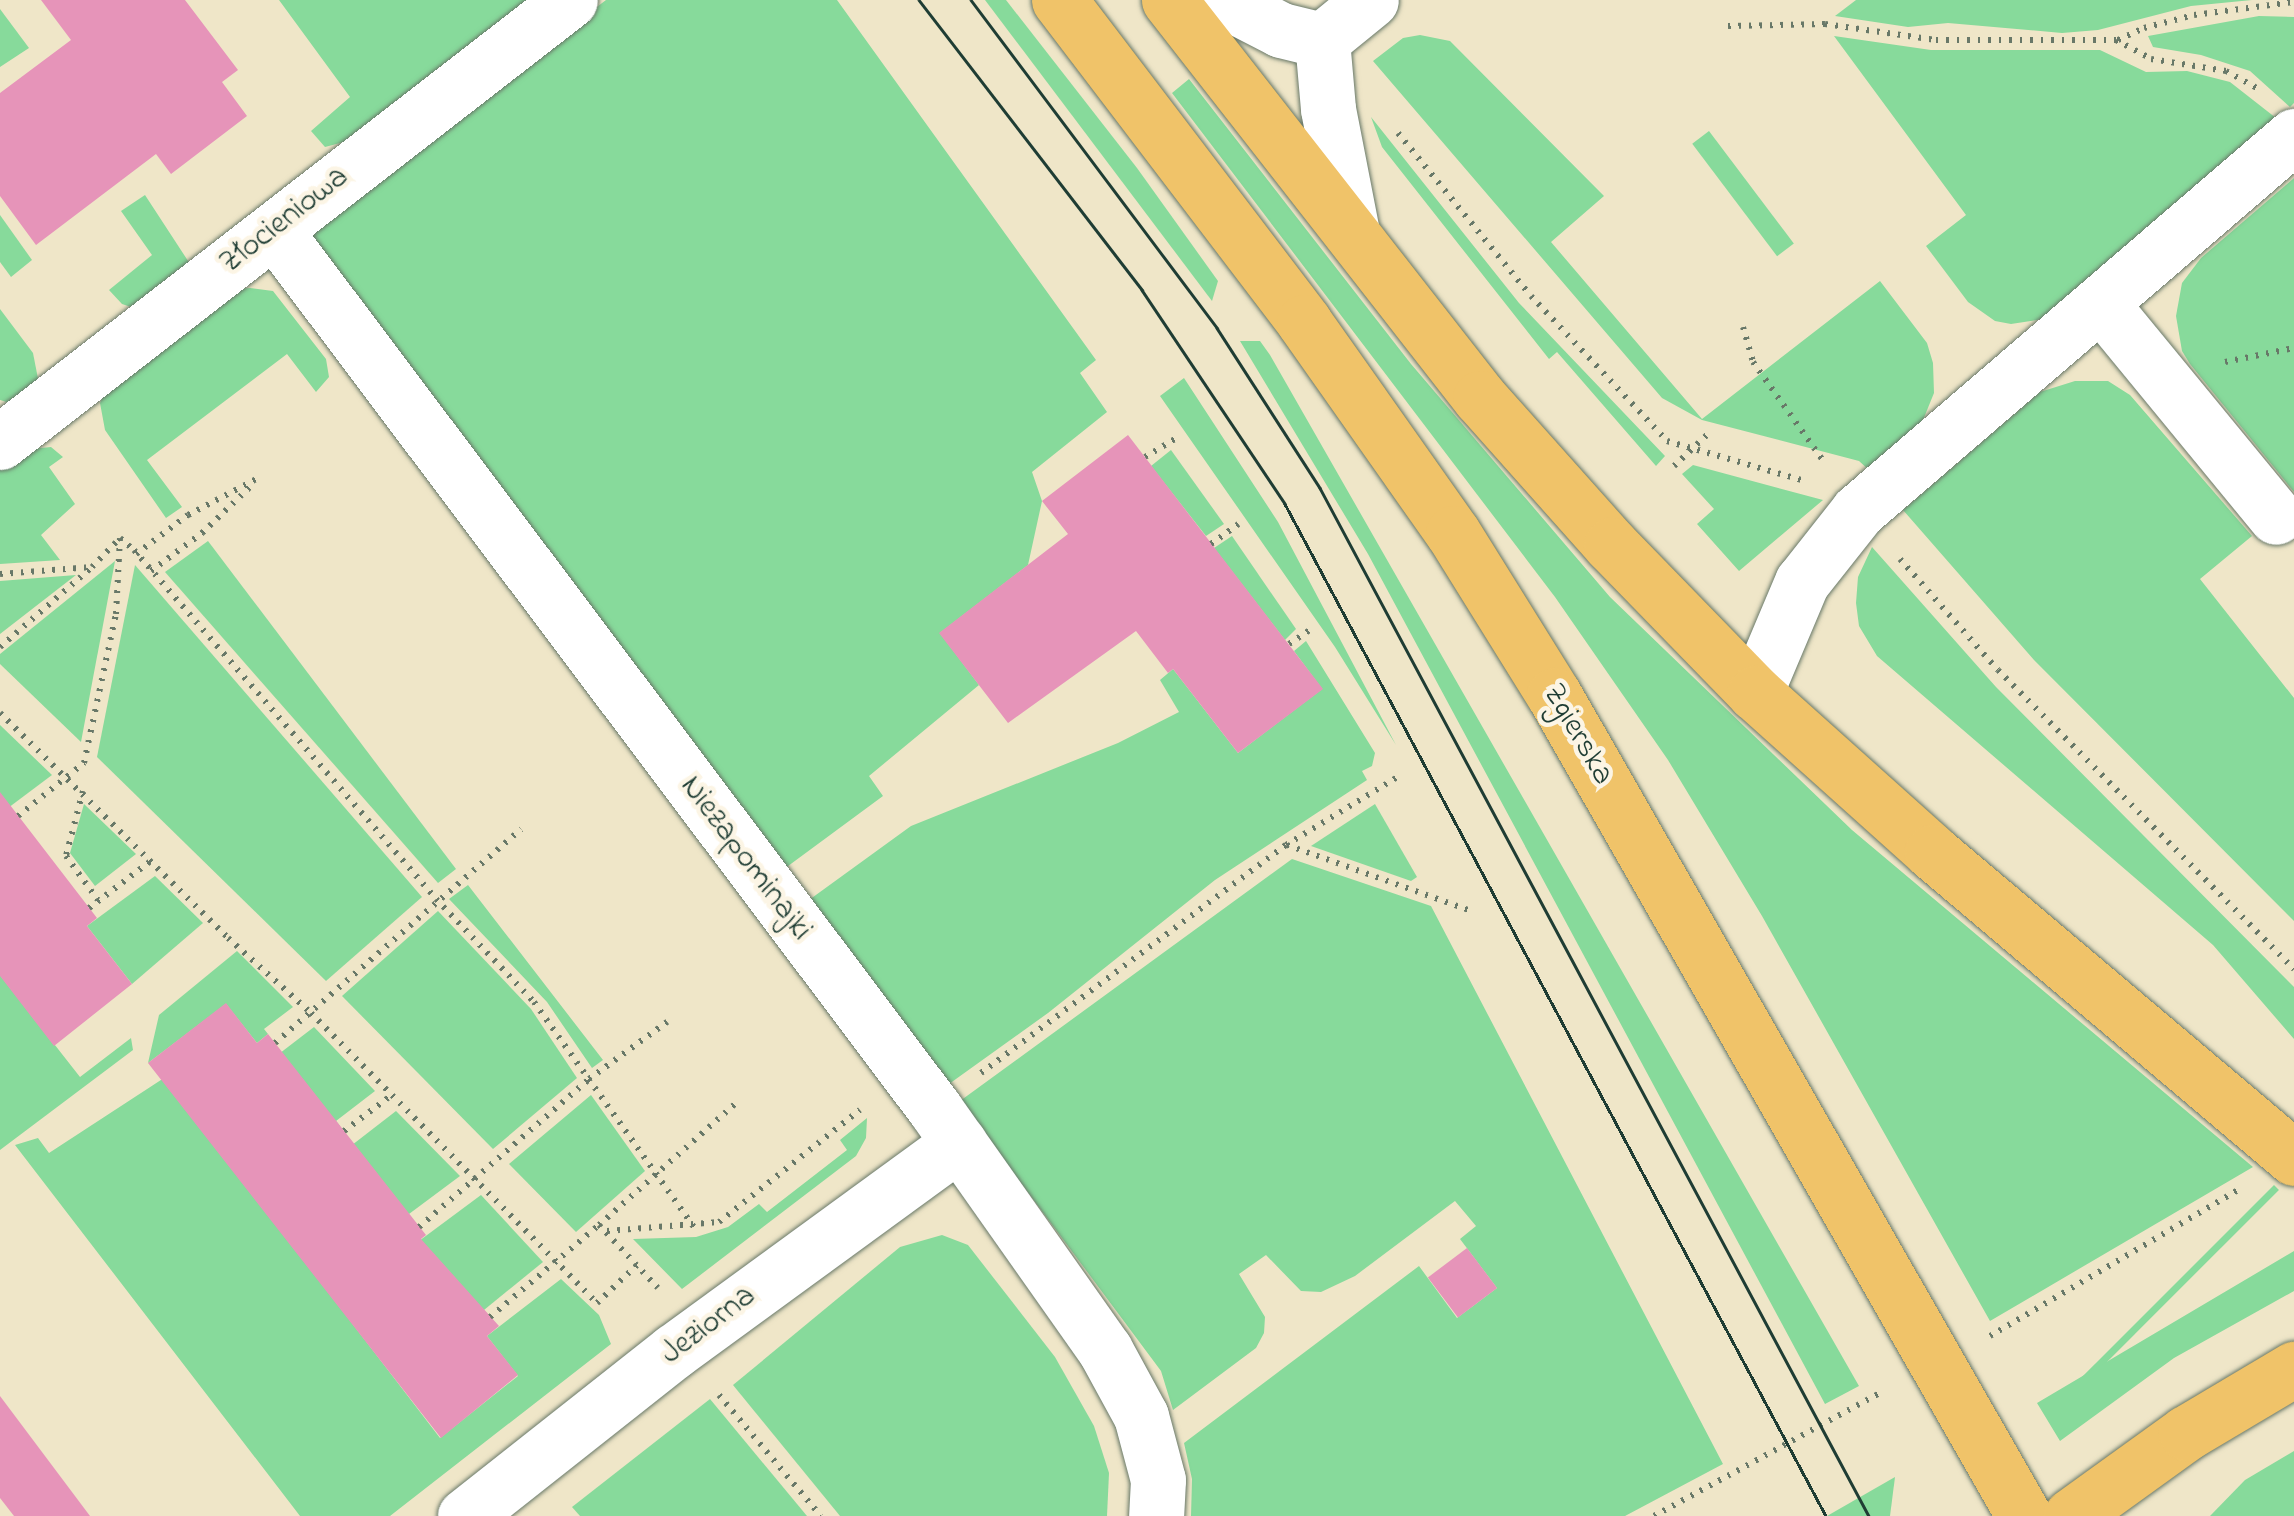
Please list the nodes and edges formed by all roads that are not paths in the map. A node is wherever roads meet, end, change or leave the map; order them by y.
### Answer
1 (570, 0) edge
2 (1059, 0) edge
3 (1170, 0) edge
4 (1223, 0) edge
5 (1371, 0) edge
6 (1322, 40) junction
7 (2283, 118) edge
8 (274, 230) junction
9 (1352, 233) junction
10 (2102, 304) junction
11 (0, 442) edge
12 (2276, 517) dead end
13 (1756, 693) junction
14 (959, 1143) junction
15 (2294, 1158) edge
16 (2294, 1368) edge
17 (465, 1516) edge
18 (1156, 1516) edge
19 (2024, 1516) edge
20 (2070, 1516) edge

1 - 8 street, Złocieniowa
2 - 19 main road, Zgierska
3 - 9 main road
4 - 6 street
5 - 6 street
6 - 9 street
7 - 10 street
8 - 11 street, Złocieniowa
8 - 14 street, Niezapominajki
9 - 13 main road
10 - 12 street
10 - 13 street
13 - 15 main road
14 - 17 street, Jeziorna
14 - 18 street, Niezapominajki
16 - 20 main road

